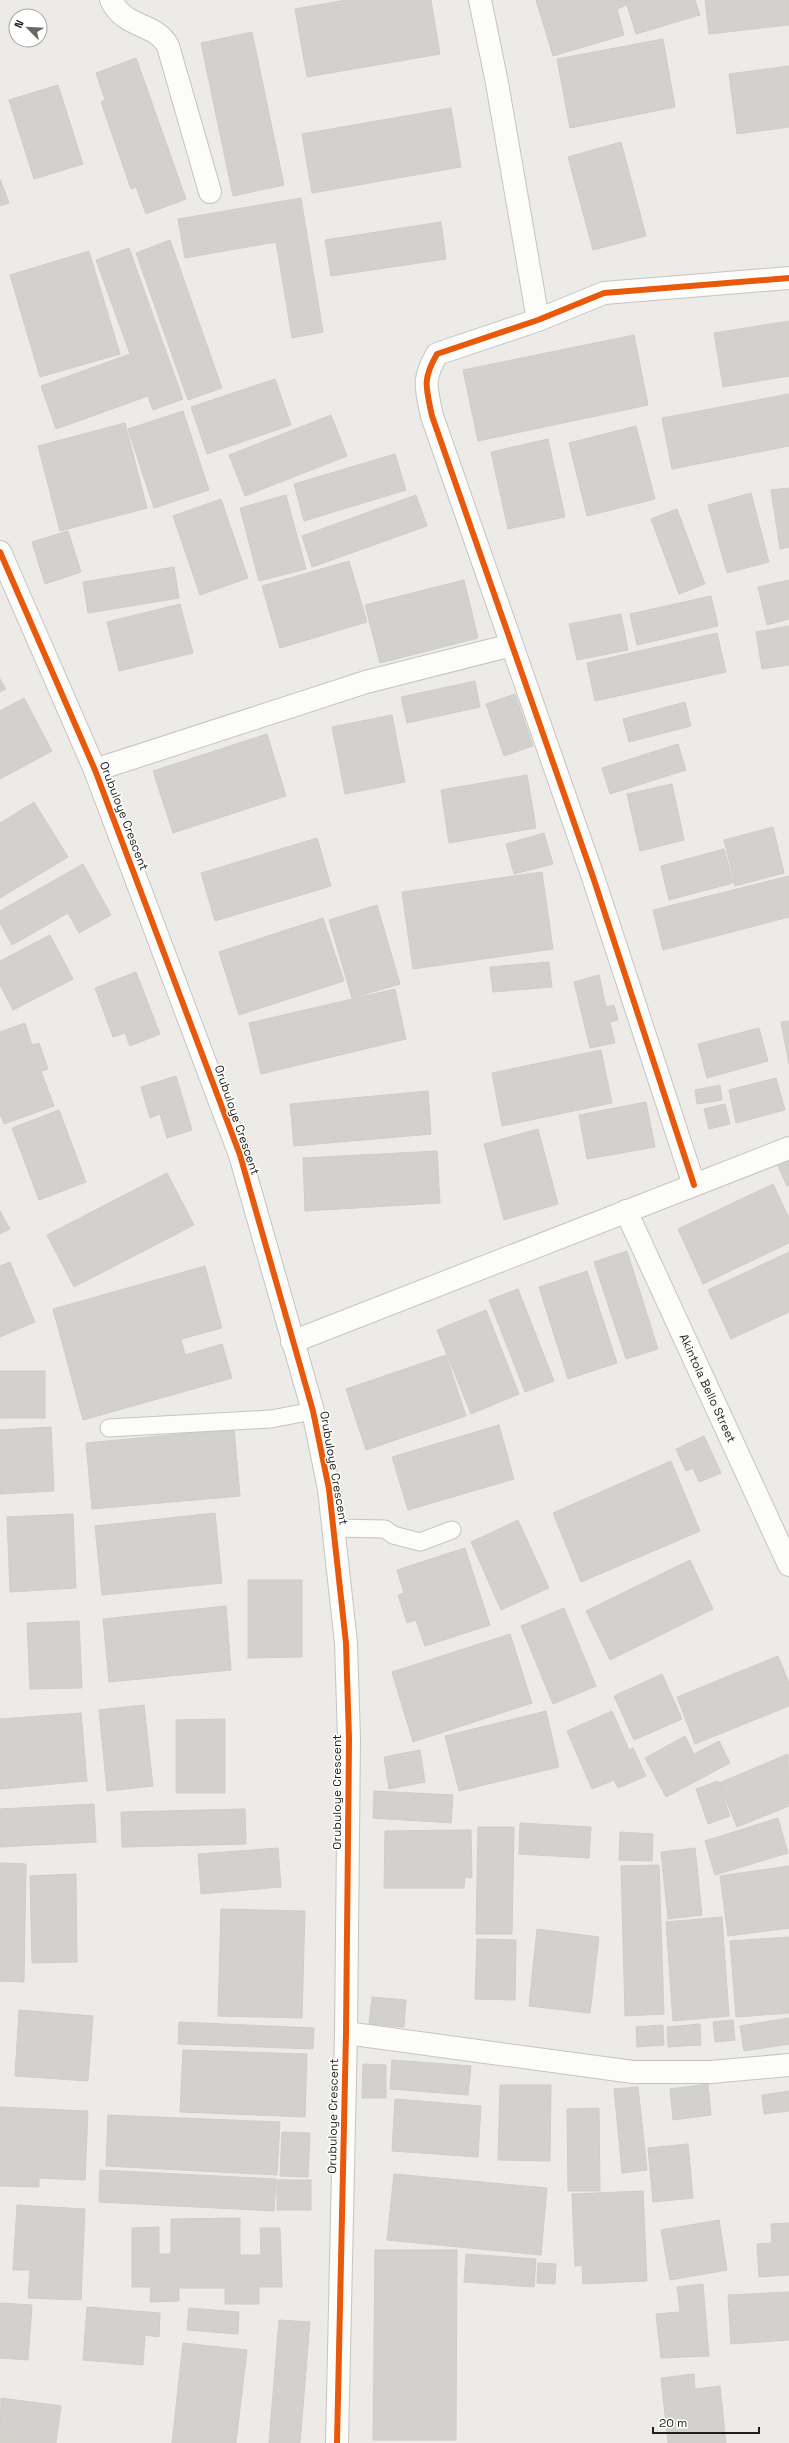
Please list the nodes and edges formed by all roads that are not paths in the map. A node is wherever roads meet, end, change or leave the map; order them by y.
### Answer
1 (111, 0) edge
2 (480, 0) edge
3 (210, 192) dead end
4 (789, 278) edge
5 (538, 320) junction
6 (0, 552) edge
7 (512, 645) junction
8 (95, 770) junction
9 (789, 1148) edge
10 (694, 1185) junction
11 (626, 1211) junction
12 (292, 1342) junction
13 (313, 1411) junction
14 (109, 1428) dead end
15 (334, 1528) junction
16 (452, 1530) dead end
17 (789, 1565) edge
18 (346, 2033) junction
19 (789, 2065) edge
20 (337, 2443) edge

1 - 3 street
2 - 5 street
4 - 5 street
5 - 7 street
6 - 8 street, Orubuloye Crescent
7 - 8 street
7 - 10 street
8 - 12 street, Orubuloye Crescent
9 - 10 street
10 - 11 street
11 - 12 street
11 - 17 street, Akintola Bello Street
12 - 13 street, Orubuloye Crescent
13 - 14 lane
13 - 15 street, Orubuloye Crescent
15 - 16 lane
15 - 18 street, Orubuloye Crescent
18 - 19 street
18 - 20 street, Orubuloye Crescent

